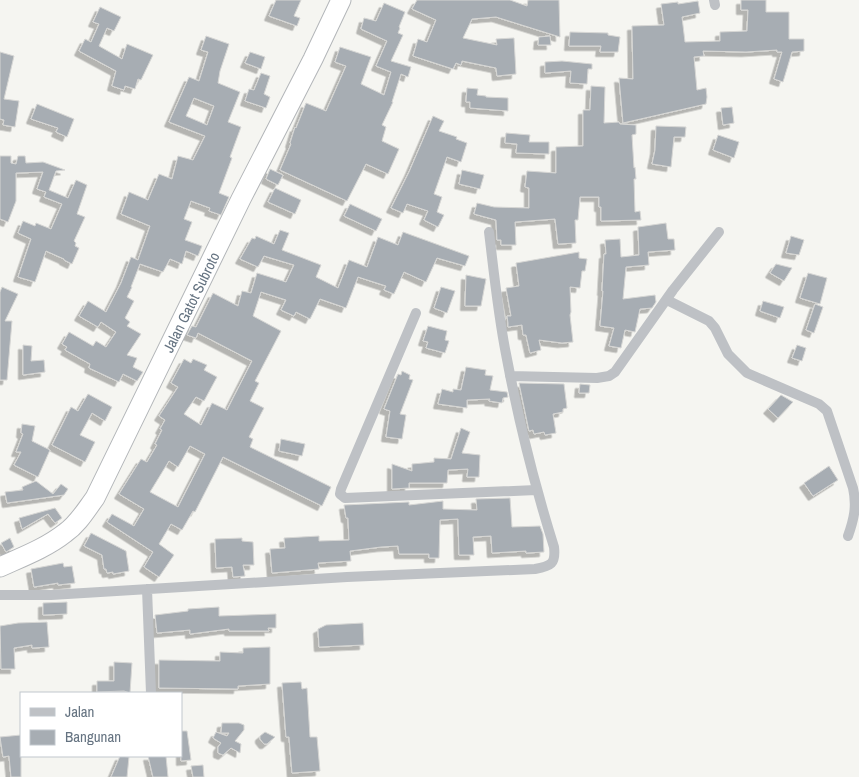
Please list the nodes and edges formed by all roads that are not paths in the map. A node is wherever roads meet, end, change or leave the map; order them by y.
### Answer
1 (341, 0) edge
2 (489, 232) dead end
3 (719, 232) dead end
4 (667, 300) junction
5 (416, 313) dead end
6 (510, 376) junction
7 (536, 490) junction
8 (848, 536) dead end
9 (0, 567) edge
10 (147, 589) junction
11 (0, 595) edge
12 (151, 692) edge

1 - 9 highway, Jalan Gatot Subroto
2 - 6 street
3 - 4 street
4 - 6 street
4 - 8 street
5 - 7 street
6 - 7 street
7 - 10 street
10 - 11 street
10 - 12 street

